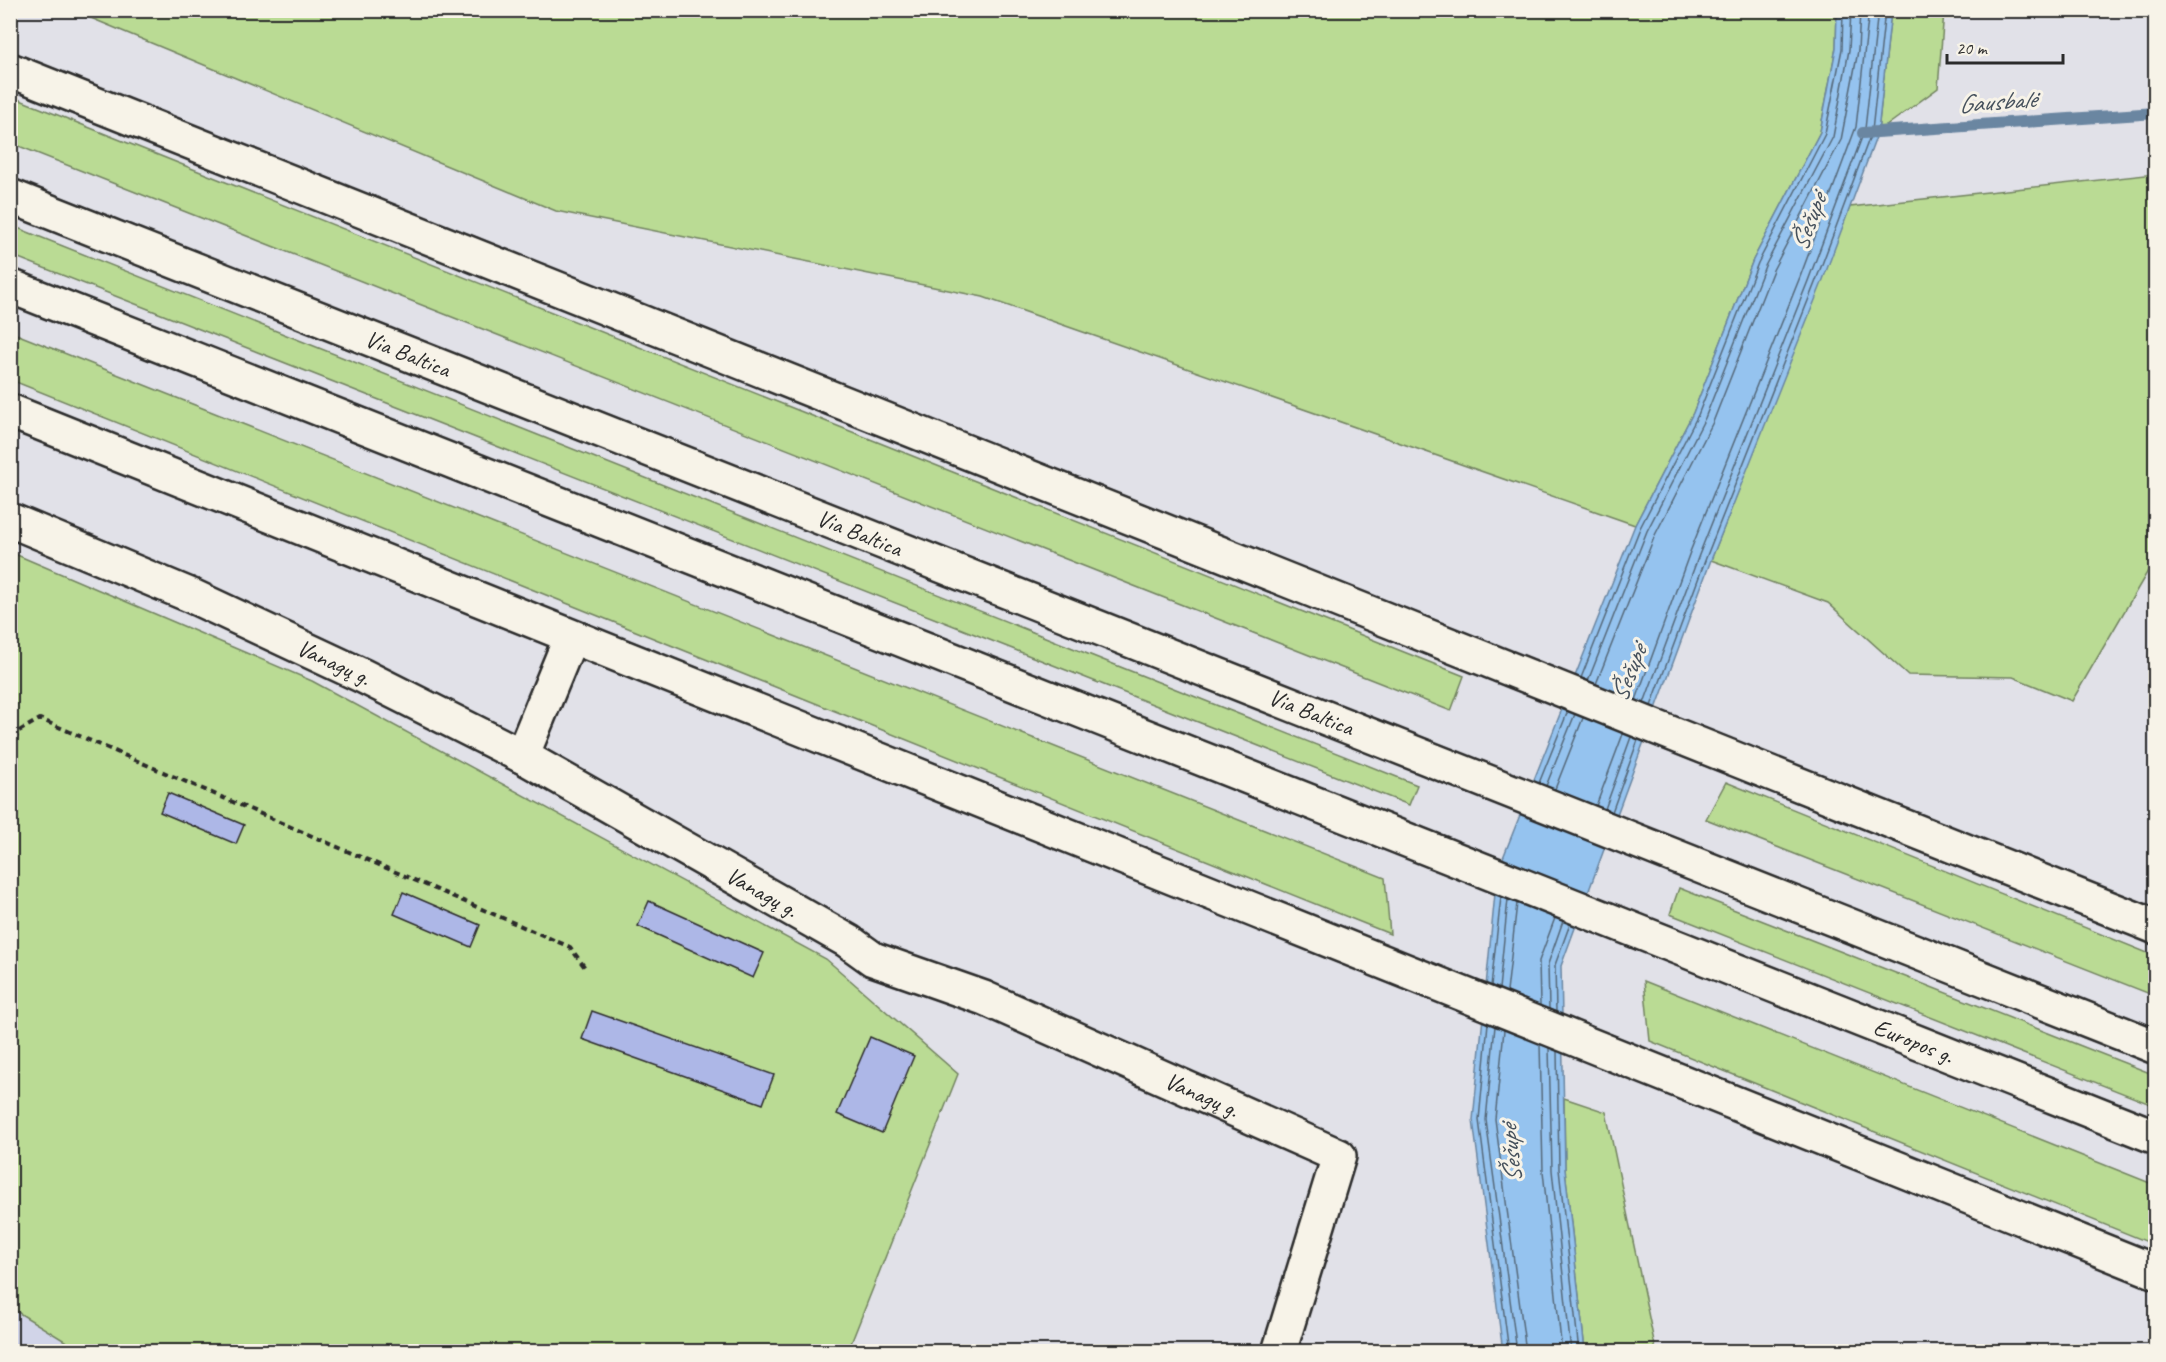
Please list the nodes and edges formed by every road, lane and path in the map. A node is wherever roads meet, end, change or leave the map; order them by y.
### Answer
1 (10, 70) edge
2 (10, 196) edge
3 (10, 286) edge
4 (10, 411) edge
5 (10, 520) edge
6 (571, 637) junction
7 (10, 750) edge
8 (522, 756) junction
9 (2156, 927) edge
10 (586, 969) dead end
11 (2156, 1047) edge
12 (2156, 1137) edge
13 (2156, 1272) edge
14 (1279, 1352) edge

1 - 9 main road
2 - 11 main road, Via Baltica
3 - 12 main road, Europos g.
4 - 6 main road
5 - 8 main road, Vanagų g.
6 - 8 main road
6 - 13 main road
7 - 10 path
8 - 14 main road, Vanagų g.

